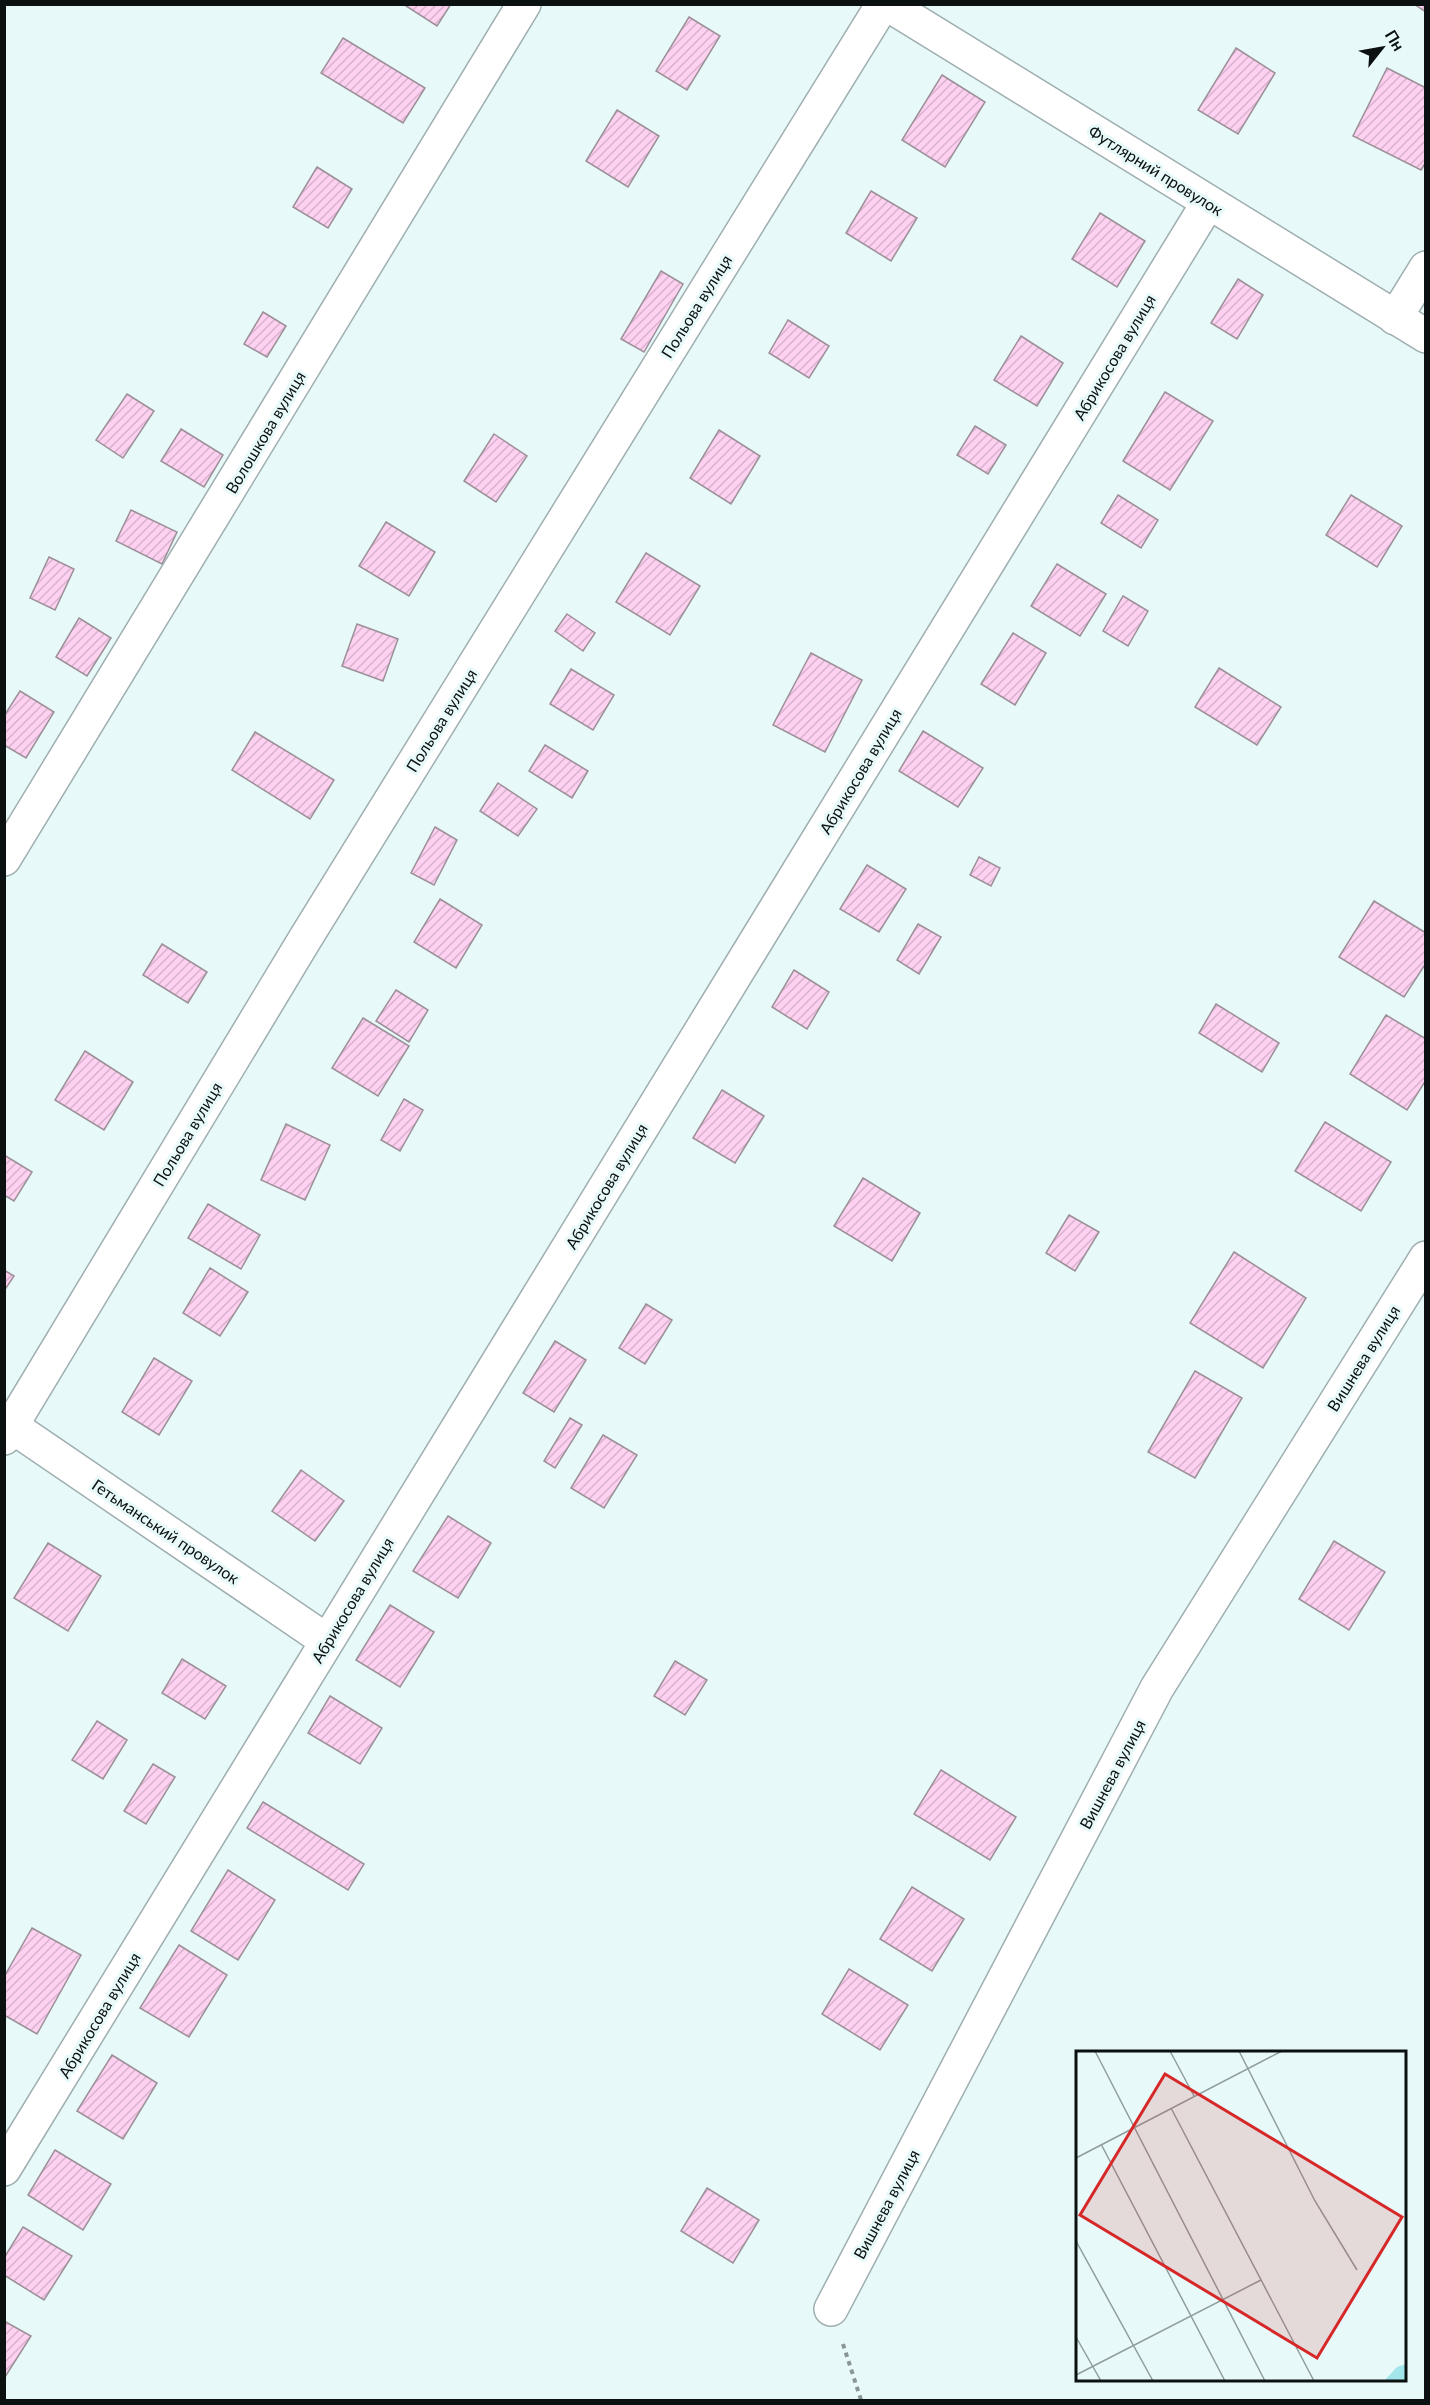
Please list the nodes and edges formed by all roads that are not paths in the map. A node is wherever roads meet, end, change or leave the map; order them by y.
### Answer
1 (524, 4) edge
2 (885, 4) edge
3 (1208, 203) junction
4 (1425, 268) edge
5 (1395, 318) junction
6 (1425, 336) edge
7 (4, 859) edge
8 (1425, 1258) edge
9 (7, 1428) edge
10 (327, 1641) junction
11 (4, 2169) edge
12 (831, 2309) road end

1 - 7 street, Волошкова вулиця
2 - 3 street, Футлярний провулок
2 - 9 street, Польова вулиця
3 - 5 street, Футлярний провулок
3 - 10 street, Абрикосова вулиця
4 - 5 street
5 - 6 street, Футлярний провулок
8 - 12 street, Вишнева вулиця
9 - 10 street, Гетьманський провулок
10 - 11 street, Абрикосова вулиця

